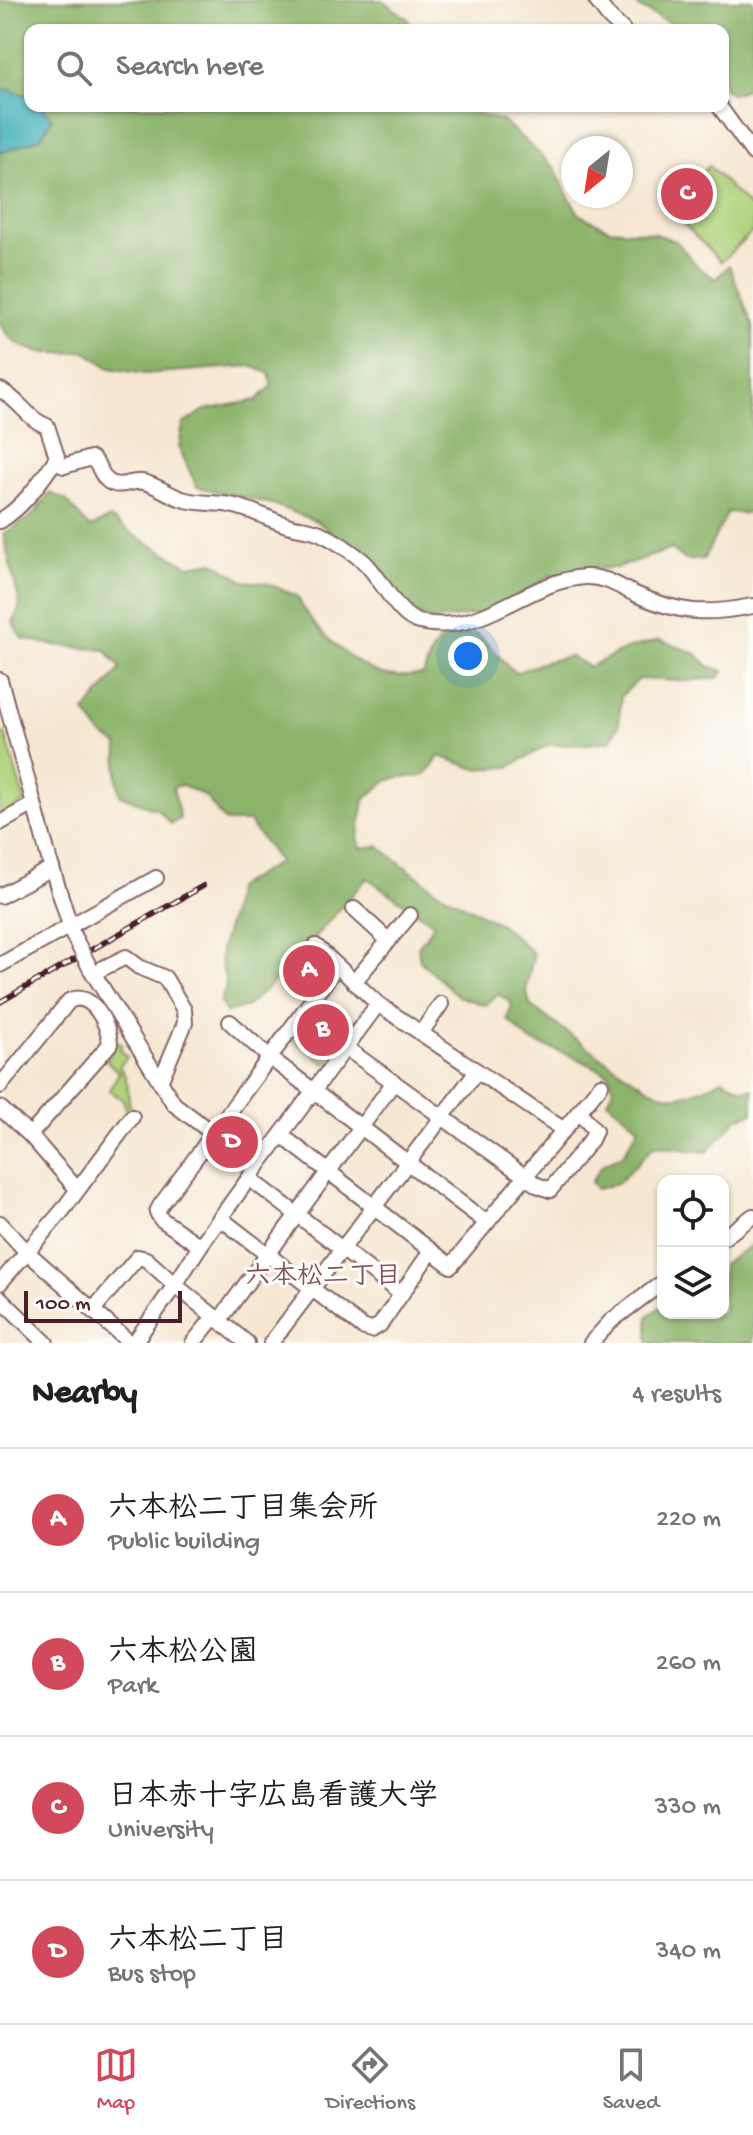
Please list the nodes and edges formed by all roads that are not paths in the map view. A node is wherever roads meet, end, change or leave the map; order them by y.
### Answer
1 (596, 0) edge
2 (617, 24) edge
3 (723, 112) edge
4 (753, 153) edge
5 (0, 390) edge
6 (54, 462) junction
7 (0, 521) edge
8 (753, 606) edge
9 (0, 680) edge
10 (6, 726) edge
11 (34, 804) junction
12 (0, 823) edge
13 (52, 868) junction
14 (156, 878) dead end
15 (0, 896) edge
16 (354, 909) dead end
17 (410, 915) dead end
18 (72, 930) junction
19 (389, 941) junction
20 (316, 946) dead end
21 (0, 965) edge
22 (337, 966) junction
23 (91, 970) junction
24 (354, 982) junction
25 (378, 1004) junction
26 (441, 1004) dead end
27 (230, 1022) dead end
28 (421, 1033) junction
29 (346, 1048) junction
30 (269, 1057) junction
31 (477, 1071) junction
32 (160, 1082) junction
33 (394, 1082) junction
34 (601, 1085) dead end
35 (0, 1086) edge
36 (313, 1091) junction
37 (0, 1108) edge
38 (579, 1111) junction
39 (132, 1117) dead end
40 (442, 1117) junction
41 (361, 1127) junction
42 (564, 1130) junction
43 (213, 1134) junction
44 (30, 1135) junction
45 (281, 1135) junction
46 (408, 1162) junction
47 (328, 1171) junction
48 (253, 1172) junction
49 (526, 1176) junction
50 (77, 1189) junction
51 (374, 1207) junction
52 (297, 1214) junction
53 (753, 1216) edge
54 (220, 1218) junction
55 (0, 1223) edge
56 (487, 1223) junction
57 (729, 1234) edge
58 (200, 1246) junction
59 (342, 1249) junction
60 (26, 1251) junction
61 (431, 1251) junction
62 (267, 1254) junction
63 (0, 1283) edge
64 (175, 1285) junction
65 (657, 1286) edge
66 (312, 1288) junction
67 (401, 1294) junction
68 (0, 1298) edge
69 (93, 1310) junction
70 (216, 1319) junction
71 (46, 1343) edge
72 (132, 1343) edge
73 (193, 1343) edge
74 (247, 1343) edge
75 (271, 1343) edge
76 (591, 1343) edge

1 - 2 street
3 - 4 street
5 - 6 street
6 - 7 street
6 - 8 street
9 - 10 street
10 - 11 street
11 - 12 street
11 - 13 street
13 - 15 street
13 - 18 street
14 - 18 street
16 - 19 street
17 - 19 street
18 - 21 street
18 - 23 street, bridge
19 - 24 street
20 - 22 street
22 - 24 street
22 - 30 street
23 - 32 street
23 - 32 street
24 - 25 street
25 - 28 street
25 - 29 street
26 - 28 street
27 - 30 street
28 - 31 street
29 - 33 street
29 - 36 street
30 - 36 street
30 - 43 street
31 - 40 street
31 - 42 street
32 - 43 street
33 - 40 street
33 - 41 street
34 - 38 street
35 - 44 street
36 - 41 street
36 - 45 street
37 - 44 street
38 - 42 street
38 - 49 street
39 - 50 street
40 - 46 street
40 - 49 street
41 - 46 street
41 - 47 street
42 - 49 street
43 - 48 street
43 - 58 street
44 - 50 street
45 - 47 street
45 - 48 street
46 - 51 street
46 - 56 street
47 - 51 street
47 - 52 street
48 - 52 street
48 - 54 street
49 - 56 street
50 - 60 street
51 - 59 street
51 - 61 street
52 - 59 street
52 - 62 street
53 - 57 street
54 - 58 street
54 - 62 street
55 - 60 street
56 - 61 street
58 - 64 street
59 - 66 street
59 - 67 street
60 - 63 street
60 - 69 street
61 - 67 street
62 - 66 street
62 - 70 street
64 - 69 street
64 - 70 street
64 - 72 street
65 - 76 street
66 - 67 street
66 - 75 street
68 - 71 street
69 - 72 street
70 - 73 street
70 - 74 street

